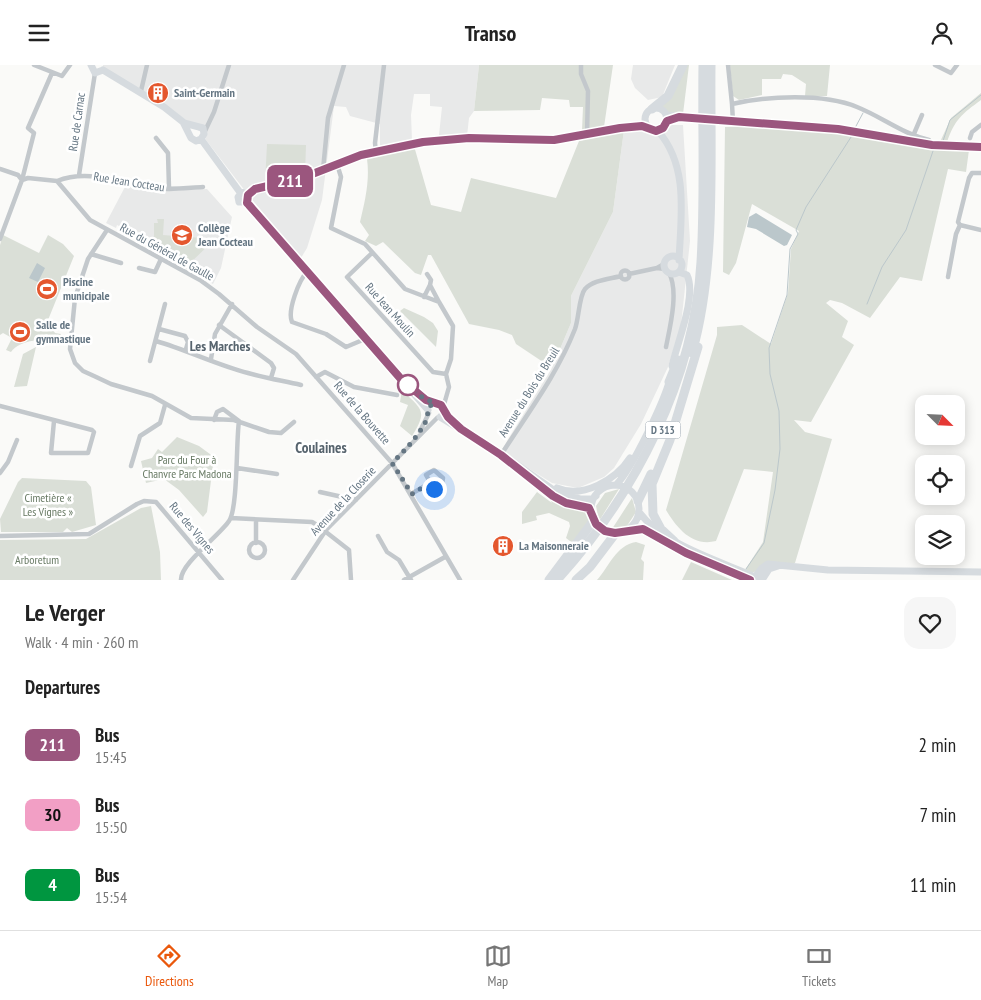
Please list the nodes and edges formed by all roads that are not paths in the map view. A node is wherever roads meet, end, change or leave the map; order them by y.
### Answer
1 (34, 65) edge
2 (70, 65) edge
3 (147, 65) edge
4 (229, 65) edge
5 (344, 65) edge
6 (384, 65) edge
7 (581, 65) edge
8 (683, 65) edge
9 (703, 65) edge
10 (711, 65) edge
11 (728, 65) edge
12 (935, 65) edge
13 (957, 65) edge
14 (92, 67) edge
15 (103, 67) edge
16 (52, 73) junction
17 (141, 91) junction
18 (732, 104) junction
19 (652, 109) junction
20 (214, 112) junction
21 (922, 115) dead end
22 (733, 122) junction
23 (645, 123) junction
24 (664, 123) junction
25 (981, 125) edge
26 (193, 127) junction
27 (587, 135) junction
28 (203, 136) junction
29 (913, 136) junction
30 (156, 138) dead end
31 (970, 138) dead end
32 (929, 140) dead end
33 (981, 147) edge
34 (376, 152) junction
35 (337, 164) junction
36 (0, 169) edge
37 (323, 170) junction
38 (981, 173) edge
39 (79, 175) junction
40 (22, 180) junction
41 (57, 181) junction
42 (203, 187) dead end
43 (169, 189) junction
44 (245, 197) junction
45 (960, 225) junction
46 (107, 230) junction
47 (981, 230) edge
48 (0, 239) edge
49 (372, 253) junction
50 (91, 254) junction
51 (677, 256) junction
52 (161, 259) junction
53 (121, 263) dead end
54 (139, 267) dead end
55 (669, 271) junction
56 (307, 272) junction
57 (427, 274) dead end
58 (948, 277) dead end
59 (430, 285) junction
60 (424, 297) junction
61 (439, 302) junction
62 (165, 304) dead end
63 (232, 304) junction
64 (698, 313) junction
65 (219, 325) junction
66 (159, 329) junction
67 (365, 339) junction
68 (156, 341) junction
69 (666, 347) dead end
70 (186, 349) junction
71 (211, 359) junction
72 (150, 361) dead end
73 (446, 374) junction
74 (316, 377) junction
75 (271, 378) junction
76 (401, 379) junction
77 (669, 382) junction
78 (301, 385) dead end
79 (447, 393) junction
80 (396, 395) dead end
81 (436, 403) junction
82 (166, 405) junction
83 (0, 406) edge
84 (428, 412) junction
85 (441, 414) junction
86 (214, 420) junction
87 (54, 421) junction
88 (239, 421) junction
89 (294, 422) dead end
90 (17, 440) dead end
91 (414, 441) junction
92 (667, 447) junction
93 (639, 448) junction
94 (501, 455) junction
95 (392, 463) junction
96 (131, 466) dead end
97 (237, 468) junction
98 (524, 469) junction
99 (0, 473) edge
100 (277, 475) dead end
101 (430, 483) dead end
102 (619, 486) junction
103 (320, 491) dead end
104 (412, 494) junction
105 (596, 496) junction
106 (636, 497) junction
107 (356, 499) junction
108 (639, 512) junction
109 (231, 518) junction
110 (594, 519) junction
111 (256, 521) junction
112 (326, 530) junction
113 (628, 530) junction
114 (612, 533) junction
115 (0, 536) edge
116 (378, 536) dead end
117 (674, 541) junction
118 (256, 543) dead end
119 (200, 553) junction
120 (446, 557) junction
121 (981, 572) edge
122 (410, 578) edge
123 (757, 579) edge
124 (181, 580) edge
125 (222, 580) edge
126 (293, 580) edge
127 (351, 580) edge
128 (404, 580) edge
129 (460, 580) edge
130 (549, 580) edge
131 (557, 580) edge
132 (565, 580) edge
133 (576, 580) edge

1 - 16 street
2 - 16 street
3 - 17 street
4 - 20 street
5 - 37 street
6 - 34 street
7 - 27 street
8 - 19 highway
9 - 64 highway, D 313
10 - 64 highway, D 313
11 - 18 street
12 - 13 street
14 - 15 main road
14 - 39 street, Rue de Carnac
15 - 17 main road
16 - 40 street
17 - 26 main road
18 - 22 street
18 - 29 street
19 - 23 main road
19 - 24 main road
20 - 26 street
20 - 28 street
21 - 29 street
22 - 24 main road
22 - 33 main road
23 - 24 main road
23 - 27 main road
24 - 51 main road
25 - 31 street
26 - 28 main road
26 - 28 main road
27 - 34 main road
28 - 44 main road
29 - 32 street
30 - 43 street
34 - 35 main road
35 - 37 main road
35 - 49 street
36 - 40 street
37 - 44 main road
38 - 45 street
39 - 41 street, Rue Jean Cocteau
39 - 43 street, Rue Jean Cocteau
40 - 41 street
40 - 48 street
41 - 46 street, Rue du Général de Gaulle
42 - 43 street, Rue Jean Cocteau
44 - 56 main road
45 - 47 street
45 - 58 street
46 - 50 street
46 - 52 street, Rue du Général de Gaulle
49 - 60 street
49 - 73 street, Rue Jean Moulin
50 - 53 street
50 - 82 street
51 - 55 main road
51 - 55 main road
52 - 54 street
52 - 63 street, Rue du Général de Gaulle
55 - 69 street
55 - 77 main road
55 - 94 street, Avenue du Bois du Breuil
56 - 67 main road
56 - 67 street
57 - 59 street
59 - 60 street
59 - 61 street
60 - 61 street
61 - 73 street
62 - 66 street
63 - 65 street
63 - 74 street, Rue du Général de Gaulle
64 - 77 highway
64 - 92 highway
64 - 131 highway, D 313
64 - 132 highway, D 313
65 - 71 street
65 - 75 street
66 - 68 street
66 - 70 street
67 - 76 main road
68 - 70 street
68 - 72 street
70 - 71 street
71 - 75 street
73 - 79 street
74 - 80 street
74 - 95 street, Rue de la Bouvette
75 - 78 street
76 - 81 main road
76 - 84 main road
77 - 93 main road
79 - 81 street
79 - 85 street
81 - 84 main road
81 - 85 main road
82 - 86 street
82 - 96 street
83 - 87 street
84 - 85 main road
84 - 91 street, Avenue de la Closerie
85 - 91 street, Avenue de la Closerie
85 - 94 main road
86 - 88 street
86 - 88 street
87 - 87 street
88 - 89 street
88 - 97 street
90 - 99 street
91 - 95 street, Avenue de la Closerie
92 - 106 highway
92 - 117 highway
93 - 98 main road
93 - 102 main road
94 - 98 main road
94 - 110 main road
95 - 104 street, Rue de la Bouvette
95 - 107 street, Avenue de la Closerie
97 - 100 street
97 - 109 street
98 - 105 main road
101 - 104 street
102 - 105 main road
102 - 106 main road
103 - 107 street
104 - 120 street, Rue de la Bouvette
105 - 110 main road
106 - 108 main road
107 - 112 street, Avenue de la Closerie
108 - 113 main road
108 - 117 main road
109 - 111 street
109 - 119 street
110 - 114 main road
110 - 130 highway
111 - 112 street
111 - 118 street
112 - 126 street, Avenue de la Closerie
112 - 127 street
113 - 114 main road
113 - 123 main road
114 - 133 highway
115 - 119 street, Rue des Vignes
116 - 122 street
117 - 123 main road
119 - 124 street
119 - 125 street, Rue des Vignes
120 - 122 street
120 - 129 street, Rue de la Bouvette
121 - 123 main road
122 - 128 street

